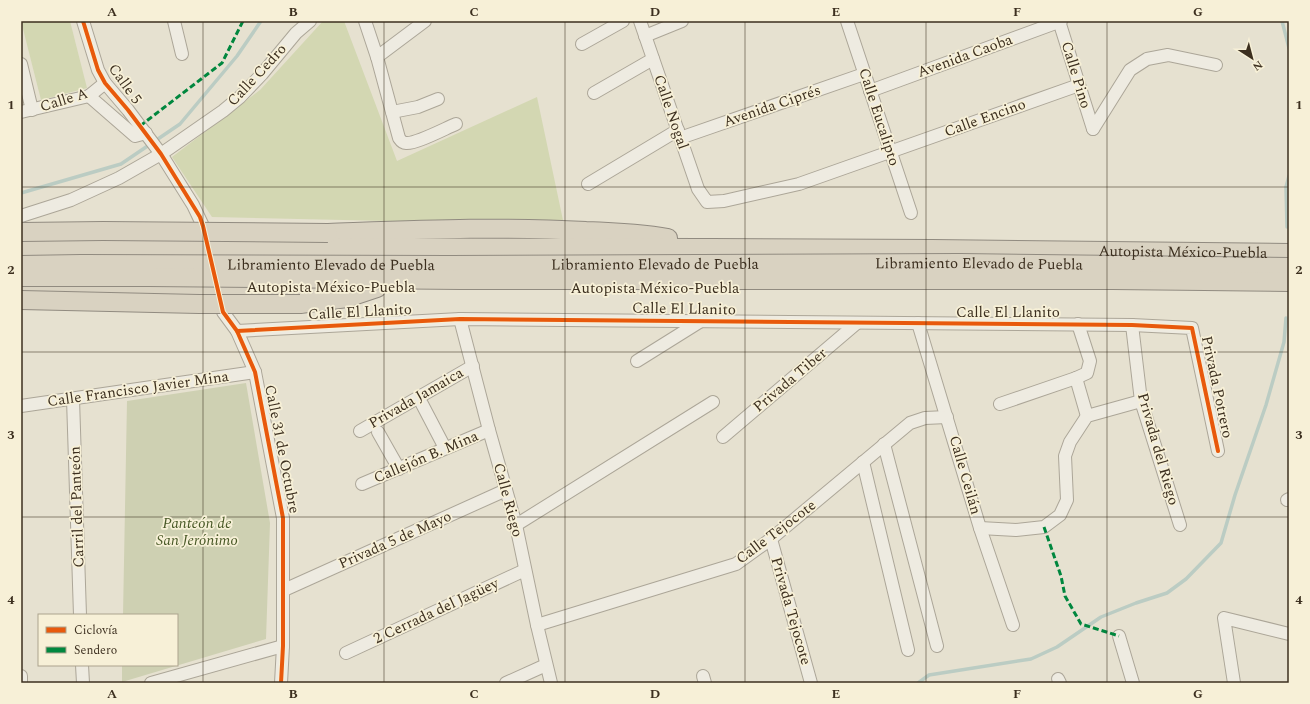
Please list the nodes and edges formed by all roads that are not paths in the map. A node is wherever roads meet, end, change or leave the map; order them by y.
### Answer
1 (83, 21) edge
2 (174, 21) edge
3 (310, 21) edge
4 (366, 21) edge
5 (425, 21) edge
6 (623, 21) edge
7 (640, 21) edge
8 (682, 21) edge
9 (847, 21) edge
10 (1060, 21) edge
11 (646, 36) junction
12 (582, 44) dead end
13 (182, 54) dead end
14 (377, 57) junction
15 (653, 59) junction
16 (21, 64) edge
17 (1216, 65) dead end
18 (864, 74) junction
19 (105, 83) junction
20 (1079, 84) junction
21 (870, 91) junction
22 (594, 93) dead end
23 (89, 96) junction
24 (438, 99) dead end
25 (26, 111) edge
26 (392, 112) junction
27 (456, 124) dead end
28 (679, 134) junction
29 (147, 135) junction
30 (159, 152) junction
31 (890, 152) junction
32 (588, 184) dead end
33 (707, 202) joint
34 (911, 213) dead end
35 (21, 216) edge
36 (204, 226) dead end
37 (21, 232) edge
38 (21, 247) edge
39 (710, 248) junction
40 (1284, 253) edge
41 (21, 265) edge
42 (1289, 267) edge
43 (21, 278) edge
44 (1289, 282) edge
45 (21, 287) edge
46 (377, 288) junction
47 (1289, 291) edge
48 (21, 300) edge
49 (223, 312) dead end
50 (460, 319) junction
51 (701, 321) junction
52 (858, 323) junction
53 (918, 323) junction
54 (1078, 324) junction
55 (1132, 325) junction
56 (1192, 328) joint
57 (237, 331) junction
58 (637, 361) dead end
59 (473, 366) junction
60 (255, 372) junction
61 (1076, 378) junction
62 (73, 399) junction
63 (713, 402) dead end
64 (1141, 402) junction
65 (422, 404) dead end
66 (1000, 404) dead end
67 (21, 406) edge
68 (947, 416) junction
69 (1087, 416) junction
70 (360, 430) dead end
71 (489, 430) junction
72 (378, 432) dead end
73 (724, 437) dead end
74 (884, 444) junction
75 (445, 448) junction
76 (1218, 451) dead end
77 (863, 462) junction
78 (399, 469) junction
79 (362, 484) dead end
80 (506, 490) junction
81 (516, 525) junction
82 (1180, 525) dead end
83 (980, 528) junction
84 (771, 539) junction
85 (525, 570) junction
86 (284, 590) junction
87 (80, 614) edge
88 (537, 625) junction
89 (1013, 625) dead end
90 (1289, 634) edge
91 (1119, 636) dead end
92 (283, 646) junction
93 (937, 646) dead end
94 (908, 650) dead end
95 (346, 653) dead end
96 (546, 665) junction
97 (82, 666) edge
98 (21, 676) edge
99 (21, 683) edge
100 (83, 683) edge
101 (151, 683) edge
102 (281, 683) edge
103 (506, 683) edge
104 (551, 683) edge
105 (811, 683) edge
106 (1133, 683) edge
107 (1234, 683) edge

1 - 19 street, Calle 5
2 - 13 street
3 - 30 street, Calle Cedro
4 - 14 street
5 - 14 street
6 - 12 street
7 - 11 street, Calle Nogal
8 - 11 street
9 - 18 street, Calle Eucalipto
10 - 20 street, Calle Pino
10 - 21 street, Avenida Caoba
11 - 15 street, Calle Nogal
14 - 26 street
15 - 22 street
15 - 28 street, Calle Nogal
16 - 25 street
17 - 20 street, Calle Pino
18 - 21 street, Calle Eucalipto
18 - 28 street, Avenida Ciprés
19 - 23 street, Calle A
19 - 29 street, Calle 5
20 - 31 street, Calle Encino
21 - 31 street, Calle Eucalipto
23 - 25 street, Calle A
23 - 29 street
24 - 26 street
26 - 27 street
28 - 32 street, Avenida Ciprés
28 - 33 street, Calle Nogal
29 - 30 street, Calle 5
30 - 35 street, Calle Cedro
30 - 36 street, Calle 5
31 - 33 street, Calle Encino
31 - 34 street, Calle Eucalipto
37 - 39 highway, bridge
38 - 39 highway, Autopista México-Puebla
39 - 40 highway, Autopista México-Puebla
41 - 42 highway, Libramiento Elevado de Puebla, bridge
43 - 44 highway, Libramiento Elevado de Puebla, bridge
45 - 46 highway, Autopista México-Puebla
46 - 47 highway, Autopista México-Puebla
46 - 48 highway, bridge
49 - 57 street, Calle 31 de Octubre
50 - 51 street, Calle El Llanito
50 - 57 street, Calle El Llanito
50 - 59 street, Calle Riego
51 - 52 street, Calle El Llanito
51 - 58 street
52 - 53 street, Calle El Llanito
52 - 73 street, Privada Tiber
53 - 54 street, Calle El Llanito
53 - 68 street, Calle Ceilán
54 - 55 street, Calle El Llanito
54 - 61 street
55 - 56 street, Calle El Llanito
55 - 64 street, Privada del Riego
56 - 76 street, Privada Potrero
57 - 60 street, Calle 31 de Octubre
59 - 70 street, Privada Jamaica
59 - 71 street, Calle Riego
60 - 62 street, Calle Francisco Javier Mina
60 - 86 street, Calle 31 de Octubre
61 - 66 street
61 - 69 street
62 - 67 street, Calle Francisco Javier Mina
62 - 87 street, Carril del Panteón
63 - 81 street
64 - 69 street
64 - 82 street, Privada del Riego
65 - 75 street
68 - 74 street, Calle Tejocote
68 - 83 street, Calle Ceilán
69 - 83 street
71 - 75 street, Callejón B. Mina
71 - 80 street, Calle Riego
72 - 78 street
74 - 77 street, Calle Tejocote
74 - 93 street
75 - 78 street, Callejón B. Mina
77 - 84 street, Calle Tejocote
77 - 94 street
78 - 79 street, Callejón B. Mina
80 - 81 street, Calle Riego
80 - 86 street, Privada 5 de Mayo
81 - 85 street, Calle Riego
83 - 89 street, Calle Ceilán
84 - 88 street, Calle Tejocote
84 - 105 street, Privada Tejocote
85 - 88 street, Calle Riego
85 - 95 street, 2 Cerrada del Jagüey
86 - 92 street, Calle 31 de Octubre
88 - 96 street, Calle Riego
90 - 107 street
91 - 106 street
92 - 101 street
92 - 102 street, Calle 31 de Octubre
96 - 103 street
96 - 104 street, Calle Riego
97 - 100 street
98 - 99 street

